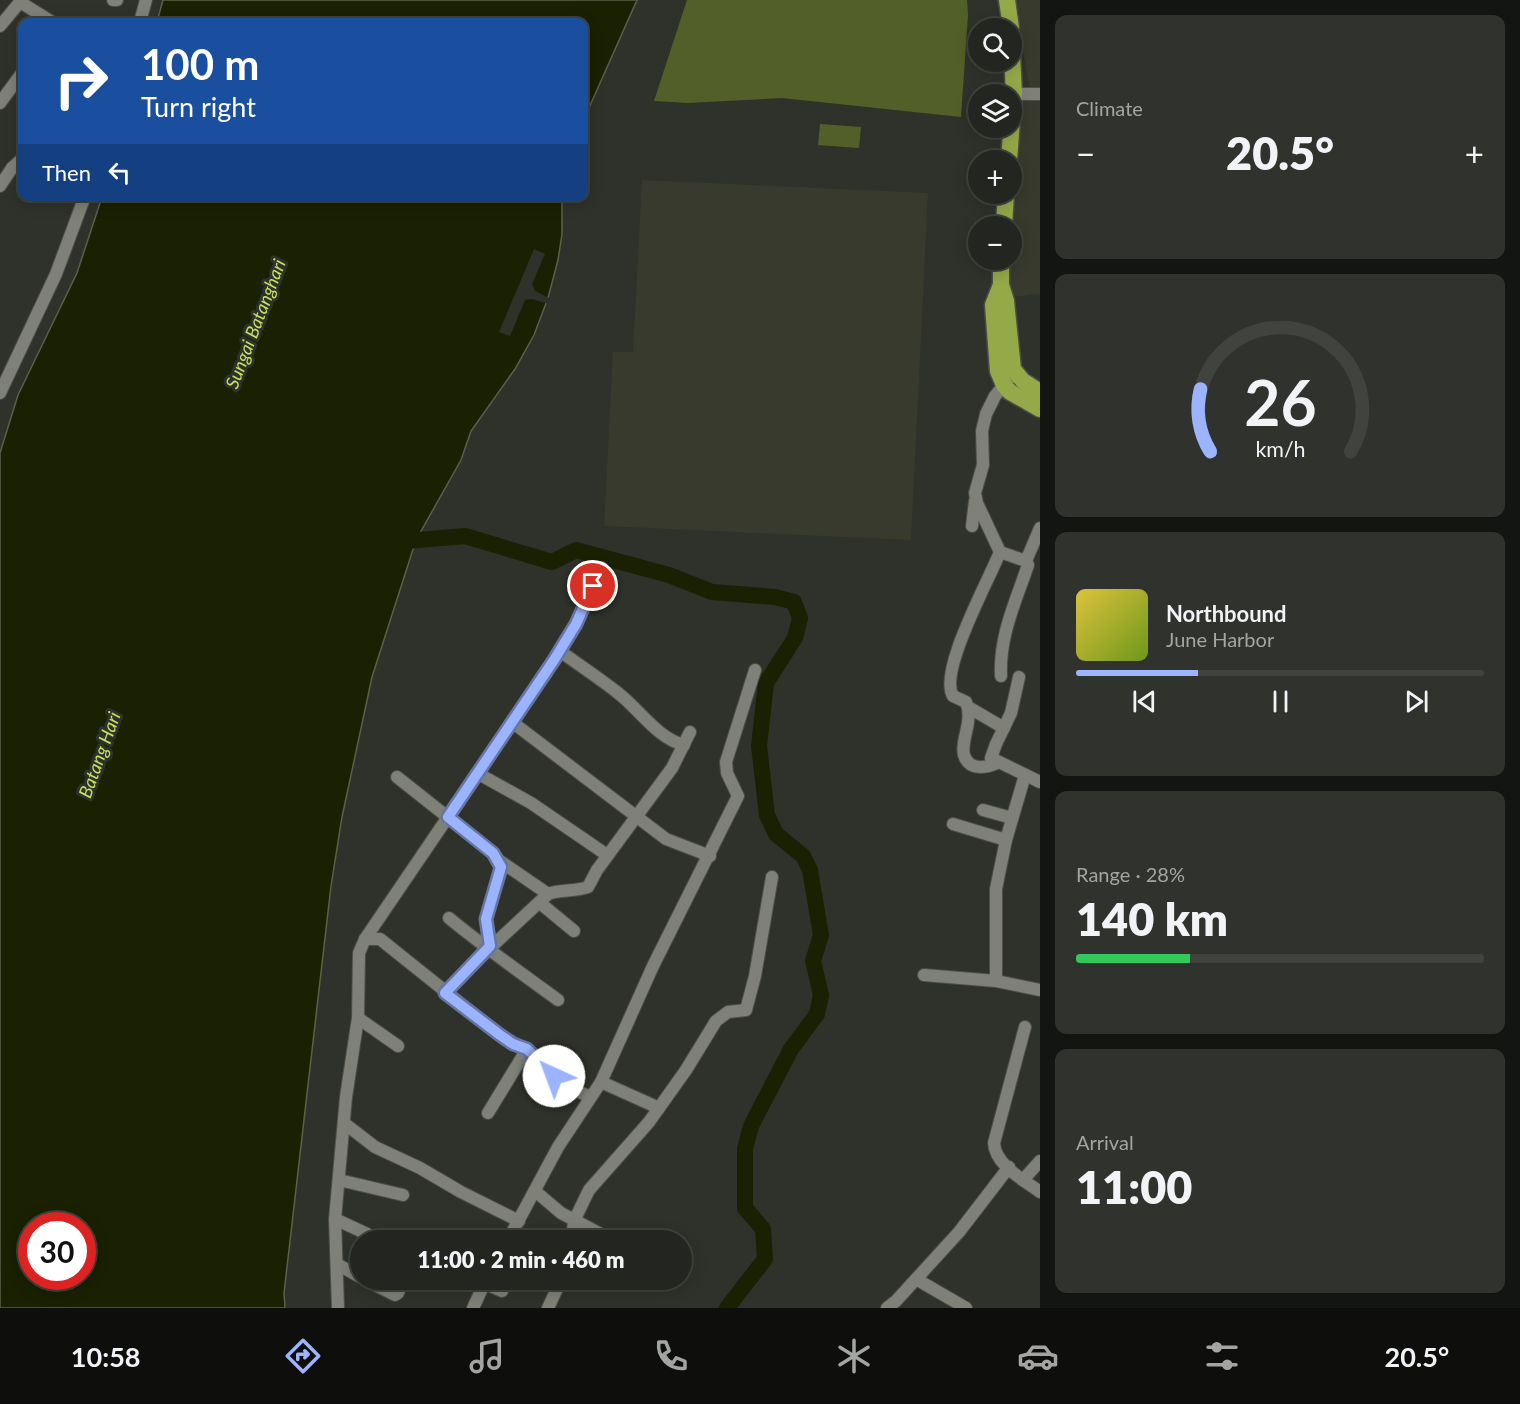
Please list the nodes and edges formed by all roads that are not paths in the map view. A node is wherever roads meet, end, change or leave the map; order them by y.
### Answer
1 (146, 0) edge
2 (1007, 0) edge
3 (19, 1) edge
4 (46, 18) edge
5 (141, 18) edge
6 (1010, 18) edge
7 (0, 26) edge
8 (18, 78) edge
9 (1022, 94) edge
10 (1040, 94) edge
11 (0, 103) edge
12 (18, 163) edge
13 (0, 186) edge
14 (83, 201) edge
15 (1001, 270) edge
16 (0, 360) edge
17 (12, 368) junction
18 (1009, 379) junction
19 (1040, 392) edge
20 (0, 393) edge
21 (1040, 409) edge
22 (975, 499) junction
23 (972, 526) dead end
24 (1040, 528) edge
25 (1000, 552) junction
26 (1026, 561) junction
27 (602, 568) dead end
28 (560, 651) junction
29 (755, 670) dead end
30 (1001, 676) dead end
31 (1019, 677) dead end
32 (968, 707) junction
33 (512, 722) junction
34 (1004, 728) junction
35 (690, 732) dead end
36 (684, 746) junction
37 (997, 763) junction
38 (477, 773) junction
39 (1024, 775) junction
40 (397, 777) dead end
41 (1040, 782) edge
42 (983, 810) dead end
43 (636, 816) junction
44 (448, 817) junction
45 (1012, 818) junction
46 (953, 824) dead end
47 (1006, 840) junction
48 (607, 855) junction
49 (710, 856) junction
50 (496, 857) junction
51 (772, 877) dead end
52 (544, 898) junction
53 (449, 918) dead end
54 (574, 932) dead end
55 (365, 939) junction
56 (489, 948) junction
57 (924, 975) dead end
58 (996, 981) junction
59 (1040, 990) edge
60 (445, 993) junction
61 (558, 1000) dead end
62 (358, 1018) junction
63 (1025, 1027) dead end
64 (398, 1046) dead end
65 (527, 1049) junction
66 (601, 1082) junction
67 (590, 1097) junction
68 (659, 1108) junction
69 (488, 1113) dead end
70 (344, 1123) junction
71 (1040, 1161) edge
72 (1009, 1167) junction
73 (339, 1180) junction
74 (1023, 1180) junction
75 (535, 1191) junction
76 (1040, 1192) edge
77 (403, 1195) dead end
78 (335, 1219) junction
79 (519, 1221) junction
80 (574, 1221) junction
81 (359, 1230) edge
82 (514, 1230) edge
83 (573, 1230) edge
84 (592, 1230) edge
85 (337, 1264) junction
86 (350, 1271) edge
87 (916, 1279) junction
88 (385, 1290) edge
89 (399, 1290) edge
90 (479, 1290) edge
91 (556, 1290) edge
92 (395, 1295) junction
93 (338, 1308) edge
94 (389, 1308) edge
95 (473, 1308) edge
96 (548, 1308) edge
97 (887, 1308) edge
98 (966, 1308) edge

1 - 5 street
2 - 6 highway
3 - 4 street
3 - 7 street
8 - 11 street
9 - 10 street
12 - 13 street
14 - 17 street
15 - 18 highway
16 - 17 street
17 - 20 street
18 - 19 highway
18 - 21 highway
18 - 22 street
22 - 23 street
22 - 25 street
24 - 26 street
25 - 26 street
25 - 32 street
26 - 30 street
27 - 28 street
28 - 33 street
28 - 36 street
29 - 49 street
31 - 34 street
32 - 34 street
32 - 37 street
33 - 38 street
33 - 43 street
34 - 37 street
35 - 36 street
36 - 43 street
37 - 39 street
38 - 44 street
38 - 48 street
39 - 41 street
39 - 45 street
40 - 44 street
42 - 45 street
43 - 48 street
43 - 49 street
44 - 50 street
44 - 55 street
45 - 47 street
46 - 47 street
47 - 58 street
48 - 52 street
49 - 66 street
50 - 52 street
50 - 56 street
51 - 68 street
52 - 54 street
52 - 56 street
53 - 56 street
55 - 60 street
55 - 62 street
56 - 60 street
56 - 61 street
57 - 58 street
58 - 59 street
60 - 65 street
62 - 64 street
62 - 70 street
63 - 72 street
65 - 67 street
65 - 69 street
66 - 67 street
66 - 68 street
67 - 75 street
68 - 80 street
70 - 73 street
70 - 79 street
71 - 74 street
72 - 74 street
72 - 87 street
73 - 77 street
73 - 78 street
74 - 76 street
75 - 79 street
75 - 80 street
78 - 81 street
78 - 85 street
79 - 82 street
80 - 83 street
80 - 84 street
85 - 86 street
85 - 93 street
87 - 97 street
87 - 98 street
88 - 92 street
89 - 92 street
90 - 95 street
91 - 96 street
92 - 94 street

